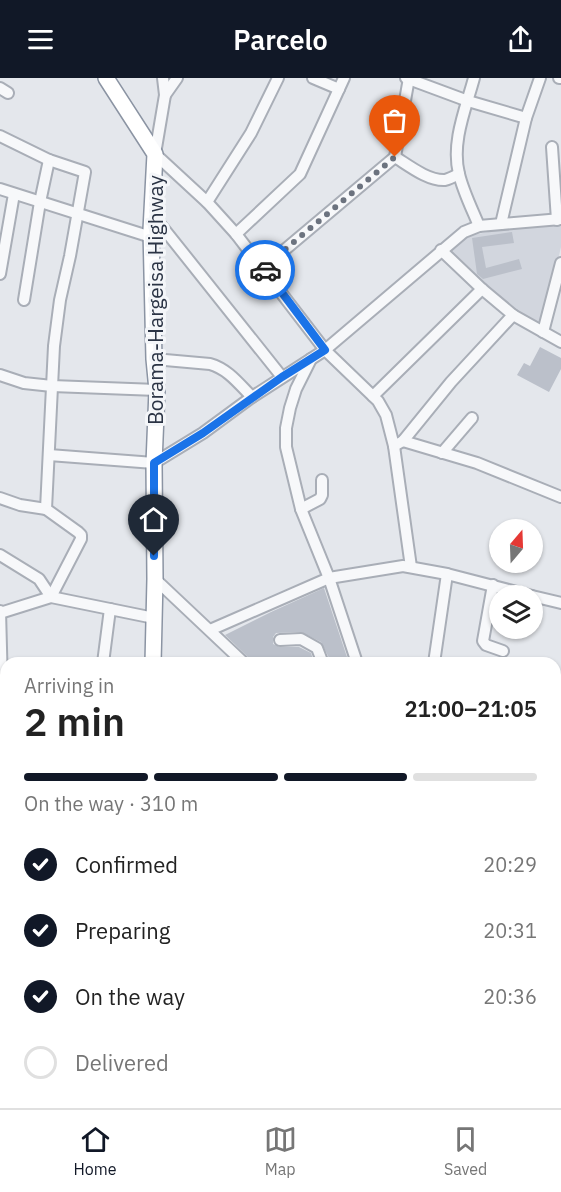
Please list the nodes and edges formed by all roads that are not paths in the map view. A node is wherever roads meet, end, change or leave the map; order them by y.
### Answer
1 (106, 78) edge
2 (163, 78) edge
3 (177, 78) edge
4 (278, 78) edge
5 (313, 78) edge
6 (344, 78) edge
7 (408, 78) edge
8 (474, 78) edge
9 (540, 78) edge
10 (339, 90) junction
11 (165, 95) junction
12 (468, 100) junction
13 (526, 118) junction
14 (0, 138) edge
15 (552, 147) dead end
16 (155, 154) junction
17 (395, 157) junction
18 (49, 160) junction
19 (459, 174) junction
20 (0, 189) edge
21 (14, 194) junction
22 (39, 202) junction
23 (207, 202) junction
24 (76, 214) junction
25 (152, 214) junction
26 (559, 219) edge
27 (501, 224) junction
28 (479, 226) junction
29 (236, 234) junction
30 (151, 237) junction
31 (441, 250) junction
32 (561, 263) edge
33 (263, 268) junction
34 (0, 273) edge
35 (482, 289) junction
36 (24, 300) dead end
37 (513, 315) junction
38 (543, 332) junction
39 (561, 342) edge
40 (325, 350) junction
41 (312, 358) junction
42 (154, 359) junction
43 (0, 375) edge
44 (282, 377) junction
45 (52, 386) junction
46 (157, 390) junction
47 (373, 396) junction
48 (252, 397) junction
49 (472, 418) dead end
50 (399, 444) junction
51 (442, 453) junction
52 (49, 455) junction
53 (154, 463) junction
54 (322, 480) dead end
55 (561, 497) edge
56 (0, 498) edge
57 (45, 509) junction
58 (301, 509) junction
59 (0, 555) edge
60 (411, 567) junction
61 (447, 574) junction
62 (329, 578) junction
63 (155, 579) junction
64 (493, 585) edge
65 (51, 597) junction
66 (543, 599) edge
67 (561, 603) edge
68 (489, 607) edge
69 (110, 609) junction
70 (0, 612) edge
71 (154, 618) junction
72 (210, 630) junction
73 (280, 640) dead end
74 (503, 651) dead end
75 (3, 657) edge
76 (104, 657) edge
77 (153, 657) edge
78 (233, 657) edge
79 (320, 657) edge
80 (355, 657) edge
81 (435, 657) edge

1 - 16 highway
2 - 11 street
3 - 11 street
4 - 23 street
5 - 10 street
6 - 10 street
7 - 12 street
7 - 17 street
8 - 12 street
9 - 13 street
10 - 29 street
11 - 16 street
12 - 13 street
12 - 19 street
13 - 27 street
14 - 18 street
15 - 26 street
16 - 23 street
16 - 25 highway, Borama-Hargeisa Highway
17 - 19 street
17 - 33 street
18 - 22 street
18 - 24 street
19 - 28 street
20 - 21 street
21 - 22 street
21 - 34 street
22 - 24 street
22 - 36 street
23 - 29 street
24 - 30 street
24 - 45 street
25 - 30 highway, Borama-Hargeisa Highway
25 - 44 street
26 - 27 street
27 - 28 street
28 - 31 street
29 - 33 street
30 - 42 highway, Borama-Hargeisa Highway
31 - 35 street
31 - 40 street
32 - 38 street
33 - 40 street
35 - 37 street
35 - 47 street
37 - 38 street
37 - 50 street
38 - 39 street
40 - 41 street
40 - 47 street
41 - 44 street
41 - 58 street
42 - 46 highway, Borama-Hargeisa Highway
42 - 48 street
43 - 45 street
44 - 48 street
45 - 46 street
45 - 52 street
46 - 53 highway, Borama-Hargeisa Highway
47 - 50 street
48 - 53 street
49 - 51 street
50 - 51 street
50 - 60 street
51 - 55 street
52 - 53 street
52 - 57 street
53 - 63 highway, Borama-Hargeisa Highway
54 - 58 street
56 - 57 street
57 - 65 street
58 - 62 street
59 - 65 street
60 - 61 street
60 - 62 street
61 - 64 street
61 - 81 street
62 - 72 street
62 - 80 street
63 - 71 highway, Borama-Hargeisa Highway
63 - 72 street
65 - 69 street
65 - 70 street
66 - 67 street
68 - 74 street
69 - 71 street
69 - 76 street
70 - 75 street
71 - 77 highway, Borama-Hargeisa Highway
72 - 78 street
73 - 79 street

